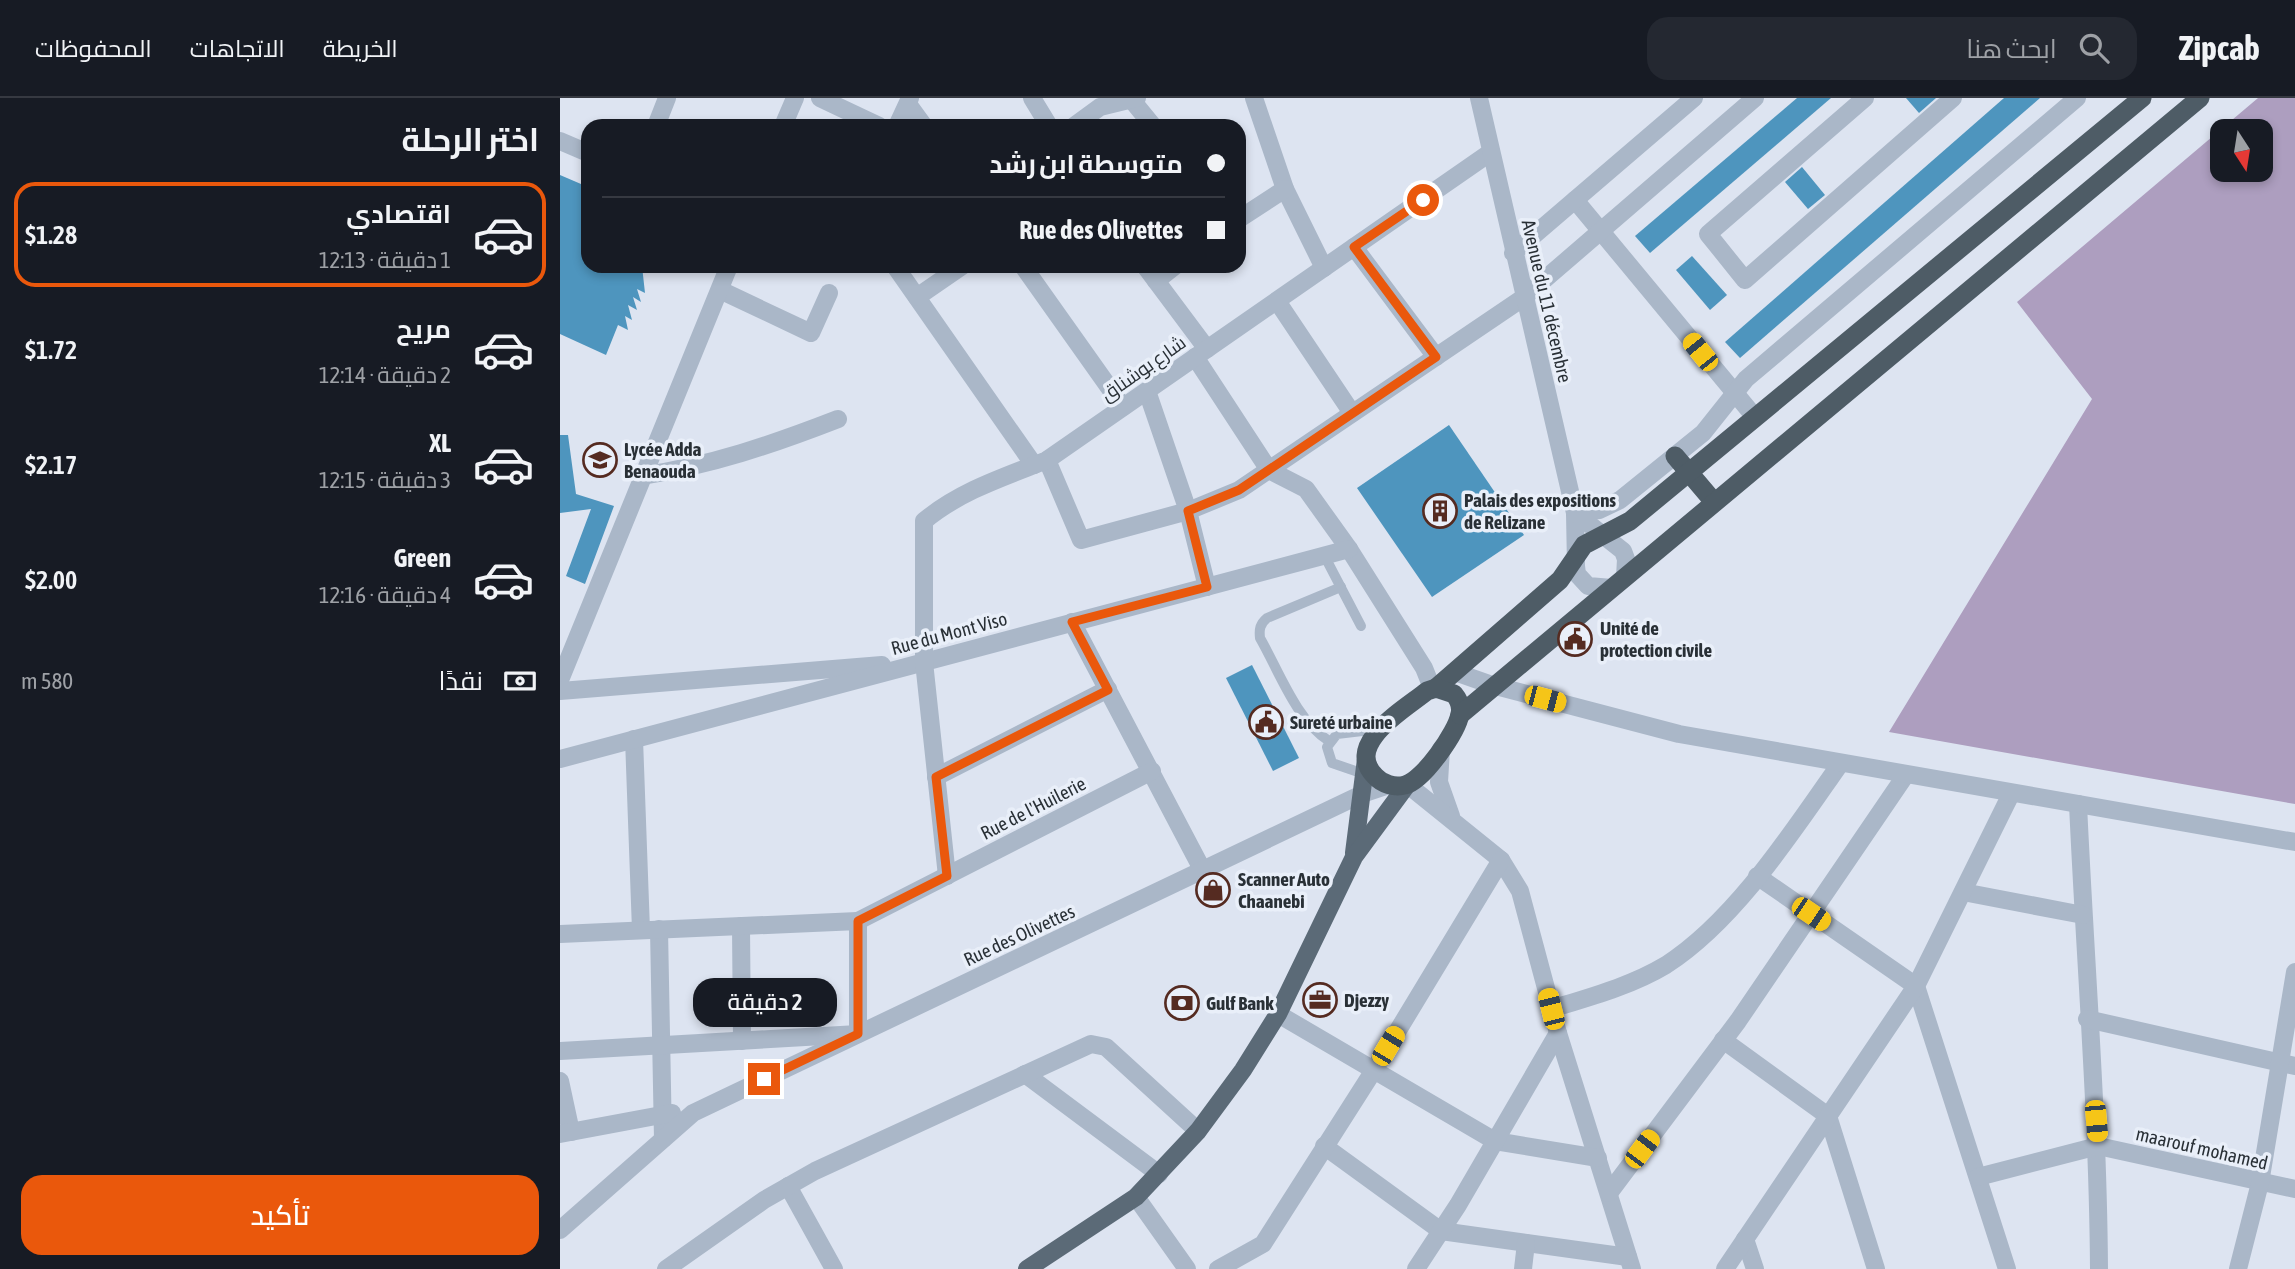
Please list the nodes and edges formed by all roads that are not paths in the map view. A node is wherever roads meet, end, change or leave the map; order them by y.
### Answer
1 (667, 98) edge
2 (795, 98) edge
3 (820, 98) edge
4 (1032, 98) edge
5 (1254, 98) edge
6 (1479, 98) edge
7 (1755, 98) edge
8 (1865, 98) edge
9 (1953, 98) edge
10 (2077, 98) edge
11 (2142, 98) edge
12 (2200, 98) edge
13 (1134, 99) edge
14 (909, 101) edge
15 (1684, 101) edge
16 (659, 119) edge
17 (786, 119) edge
18 (864, 119) edge
19 (900, 119) edge
20 (919, 119) edge
21 (1044, 119) edge
22 (1084, 119) edge
23 (1148, 119) edge
24 (560, 141) edge
25 (581, 150) edge
26 (1491, 152) junction
27 (1284, 189) junction
28 (1575, 200) junction
29 (1246, 214) edge
30 (1601, 231) junction
31 (1354, 247) junction
32 (1513, 253) junction
33 (1324, 268) junction
34 (726, 273) edge
35 (900, 273) edge
36 (952, 273) edge
37 (1028, 273) edge
38 (1150, 273) edge
39 (720, 290) junction
40 (829, 293) dead end
41 (917, 298) junction
42 (1523, 298) junction
43 (1277, 301) junction
44 (1201, 354) junction
45 (1436, 357) junction
46 (1147, 391) junction
47 (1733, 392) junction
48 (1123, 408) junction
49 (1352, 413) junction
50 (1754, 416) junction
51 (838, 419) dead end
52 (1675, 456) junction
53 (1041, 463) junction
54 (1269, 470) junction
55 (1688, 471) junction
56 (641, 476) junction
57 (1714, 502) junction
58 (1188, 511) junction
59 (1576, 513) junction
60 (1603, 534) junction
61 (1349, 549) junction
62 (1324, 555) junction
63 (1575, 556) junction
64 (1618, 583) junction
65 (1207, 587) junction
66 (1341, 587) junction
67 (1072, 622) junction
68 (1361, 626) dead end
69 (924, 662) junction
70 (1455, 672) junction
71 (560, 680) edge
72 (1492, 685) junction
73 (1434, 688) junction
74 (1108, 690) junction
75 (560, 691) edge
76 (1460, 715) junction
77 (1380, 729) junction
78 (634, 739) junction
79 (1329, 741) junction
80 (1441, 749) junction
81 (560, 759) edge
82 (1840, 764) junction
83 (1152, 771) junction
84 (1905, 776) junction
85 (936, 777) junction
86 (1385, 777) junction
87 (1362, 794) junction
88 (2011, 794) junction
89 (2078, 804) junction
90 (1453, 820) junction
91 (2295, 842) edge
92 (1354, 857) junction
93 (1501, 860) junction
94 (1203, 871) junction
95 (947, 876) junction
96 (1757, 876) junction
97 (1963, 892) junction
98 (1811, 914) junction
99 (2083, 915) junction
100 (858, 921) junction
101 (741, 926) junction
102 (659, 929) junction
103 (640, 930) junction
104 (560, 934) edge
105 (2295, 972) edge
106 (1916, 986) junction
107 (1551, 1009) junction
108 (1278, 1014) junction
109 (2087, 1019) junction
110 (1558, 1033) junction
111 (858, 1034) junction
112 (1723, 1040) junction
113 (743, 1041) junction
114 (661, 1045) junction
115 (560, 1051) edge
116 (2288, 1065) edge
117 (1374, 1070) junction
118 (1025, 1074) junction
119 (560, 1081) edge
120 (662, 1113) junction
121 (693, 1113) junction
122 (1828, 1116) junction
123 (1198, 1131) junction
124 (565, 1133) edge
125 (663, 1139) junction
126 (1495, 1141) junction
127 (1324, 1146) junction
128 (2098, 1146) junction
129 (1598, 1158) junction
130 (1158, 1174) junction
131 (1978, 1177) junction
132 (2260, 1183) junction
133 (788, 1186) junction
134 (2295, 1189) edge
135 (1609, 1193) junction
136 (1136, 1197) junction
137 (560, 1230) edge
138 (1441, 1231) junction
139 (1745, 1239) junction
140 (1526, 1243) junction
141 (1630, 1263) edge
142 (666, 1269) edge
143 (834, 1269) edge
144 (1027, 1269) edge
145 (1187, 1269) edge
146 (1218, 1269) edge
147 (1416, 1269) edge
148 (1523, 1269) edge
149 (1725, 1269) edge
150 (1755, 1269) edge
151 (1876, 1269) edge
152 (2007, 1269) edge
153 (2099, 1269) edge
154 (2238, 1269) edge

1 - 16 street
2 - 17 street
3 - 18 street
4 - 21 street
5 - 27 street
6 - 26 street, Avenue du 11 décembre
7 - 30 street
8 - 9 street
10 - 47 street
11 - 50 highway
12 - 57 highway
13 - 22 street
13 - 23 street
14 - 19 street
14 - 20 street
15 - 28 street
24 - 25 street
26 - 31 street, شارع بوشناق
26 - 32 street, Avenue du 11 décembre
27 - 29 street
27 - 33 street
28 - 30 street
28 - 32 street
30 - 42 street
30 - 47 street
31 - 33 street, شارع بوشناق
31 - 45 street
32 - 42 street, Avenue du 11 décembre
33 - 43 street, شارع بوشناق
34 - 39 street
35 - 41 street
36 - 41 street
37 - 48 street
38 - 44 street
39 - 40 street
39 - 56 street
41 - 53 street
42 - 45 street
42 - 59 street, Avenue du 11 décembre
43 - 44 street, شارع بوشناق
43 - 49 street
44 - 46 street, شارع بوشناق
44 - 54 street
45 - 49 street
46 - 48 street, شارع بوشناق
46 - 58 street
47 - 50 street
47 - 52 street
48 - 53 street, شارع بوشناق
49 - 54 street
50 - 55 highway
51 - 56 street
52 - 55 highway
52 - 59 street
53 - 58 street
53 - 69 street, شارع بوشناق
54 - 58 street
54 - 61 street
55 - 57 highway
55 - 60 highway
56 - 71 street
57 - 64 highway
58 - 65 street
59 - 60 street
59 - 63 street, Avenue du 11 décembre
60 - 63 highway
60 - 64 street
61 - 62 street, Rue du Mont Viso
61 - 73 street
62 - 65 street, Rue du Mont Viso
62 - 66 lane
63 - 64 street
63 - 70 highway
64 - 72 highway
65 - 67 street, Rue du Mont Viso
66 - 68 lane
66 - 79 lane
67 - 69 street, Rue du Mont Viso
67 - 74 street
69 - 75 street
69 - 78 street, Rue du Mont Viso
69 - 85 street
70 - 72 street
70 - 73 highway
72 - 76 highway
72 - 82 street
73 - 76 highway
73 - 77 highway
74 - 83 street
74 - 85 street
76 - 80 highway
77 - 79 lane
77 - 86 highway
78 - 81 street, Rue du Mont Viso
78 - 103 street
79 - 86 lane
80 - 86 highway
80 - 90 street
82 - 84 street
82 - 96 street
83 - 94 street
83 - 95 street, Rue de l'Huilerie
84 - 88 street
84 - 98 street
85 - 95 street
86 - 87 street, Rue des Olivettes
86 - 87 main road
86 - 90 street
86 - 92 main road
87 - 92 main road
87 - 94 street, Rue des Olivettes
88 - 89 street
88 - 97 street
89 - 91 street
89 - 99 street
90 - 93 street
92 - 108 main road
93 - 107 street
93 - 117 street
94 - 111 street, Rue des Olivettes
95 - 100 street, Rue de l'Huilerie
96 - 98 street
96 - 107 street
97 - 99 street
97 - 106 street
98 - 106 street
98 - 112 street
99 - 109 street
100 - 101 street
100 - 111 street
101 - 102 street
101 - 113 street
102 - 103 street
102 - 114 street
103 - 104 street
105 - 116 street
106 - 122 street
106 - 131 street
107 - 110 street
108 - 117 street
108 - 123 main road
109 - 116 street
109 - 128 street
110 - 126 street
110 - 129 street
111 - 113 street
111 - 121 street, Rue des Olivettes
112 - 122 street
112 - 135 street
113 - 114 street
114 - 115 street
114 - 120 street
116 - 132 street
117 - 126 street
117 - 127 street
118 - 123 street
118 - 130 street
118 - 133 street
119 - 124 street
120 - 121 street
120 - 124 street
120 - 125 street
121 - 125 street
122 - 139 street
122 - 151 street
123 - 130 main road
125 - 137 street
126 - 129 street
126 - 138 street
127 - 138 street
127 - 146 street
128 - 131 street, maarouf mohamed
128 - 132 street, maarouf mohamed
128 - 153 street
129 - 135 street
130 - 136 main road
131 - 152 street
132 - 134 street, maarouf mohamed
132 - 154 street
133 - 142 street
133 - 143 street
135 - 141 street
136 - 144 main road
136 - 145 street
138 - 140 street
138 - 147 street
139 - 149 street
139 - 150 street
140 - 141 street
140 - 148 street

